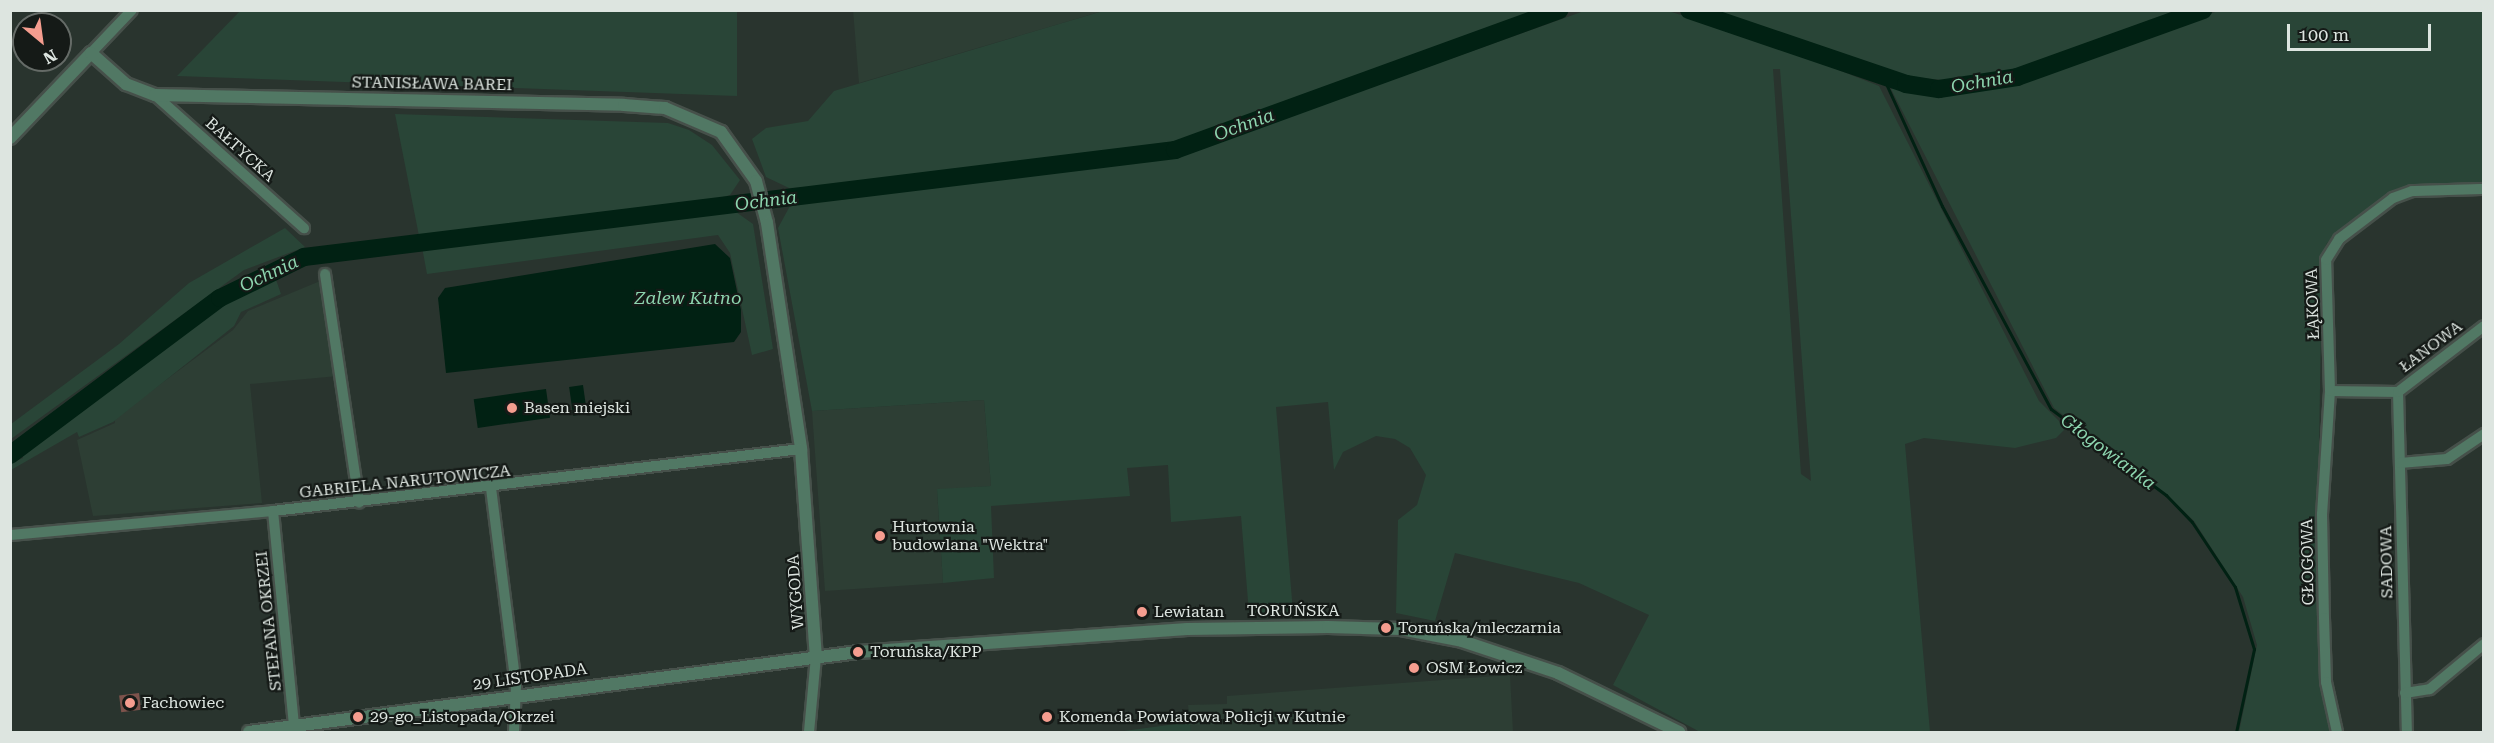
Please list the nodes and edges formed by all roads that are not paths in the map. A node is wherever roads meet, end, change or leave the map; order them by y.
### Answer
1 (132, 10) edge
2 (91, 53) junction
3 (155, 95) junction
4 (10, 138) edge
5 (2484, 189) edge
6 (304, 228) dead end
7 (325, 274) dead end
8 (2484, 326) edge
9 (2330, 391) junction
10 (2398, 392) junction
11 (2484, 434) edge
12 (801, 449) junction
13 (2400, 463) junction
14 (491, 488) junction
15 (359, 502) junction
16 (273, 512) junction
17 (10, 535) edge
18 (2484, 644) edge
19 (816, 657) junction
20 (2405, 693) junction
21 (516, 696) junction
22 (294, 726) junction
23 (249, 732) edge
24 (514, 732) edge
25 (809, 732) edge
26 (1678, 732) edge
27 (2337, 732) edge
28 (2407, 732) edge

1 - 2 street
2 - 3 street, STANISŁAWA BAREI
2 - 4 street
3 - 6 street, BAŁTYCKA
3 - 12 street, STANISŁAWA BAREI
5 - 9 street, ŁĄKOWA
7 - 15 street
8 - 10 street, ŁANOWA
9 - 10 street
9 - 27 street, GŁOGOWA
10 - 13 street, SADOWA
11 - 13 street
12 - 14 street, GABRIELA NARUTOWICZA
12 - 19 street, WYGODA
13 - 20 street, SADOWA
14 - 15 street, GABRIELA NARUTOWICZA
14 - 21 street
15 - 16 street, GABRIELA NARUTOWICZA
16 - 17 street, GABRIELA NARUTOWICZA
16 - 22 street, STEFANA OKRZEI
18 - 20 street
19 - 21 street, 29 LISTOPADA
19 - 25 street, WYGODA
19 - 26 street, TORUŃSKA
20 - 28 street, SADOWA
21 - 22 street, 29 LISTOPADA
21 - 24 street
22 - 23 street, 29 LISTOPADA

